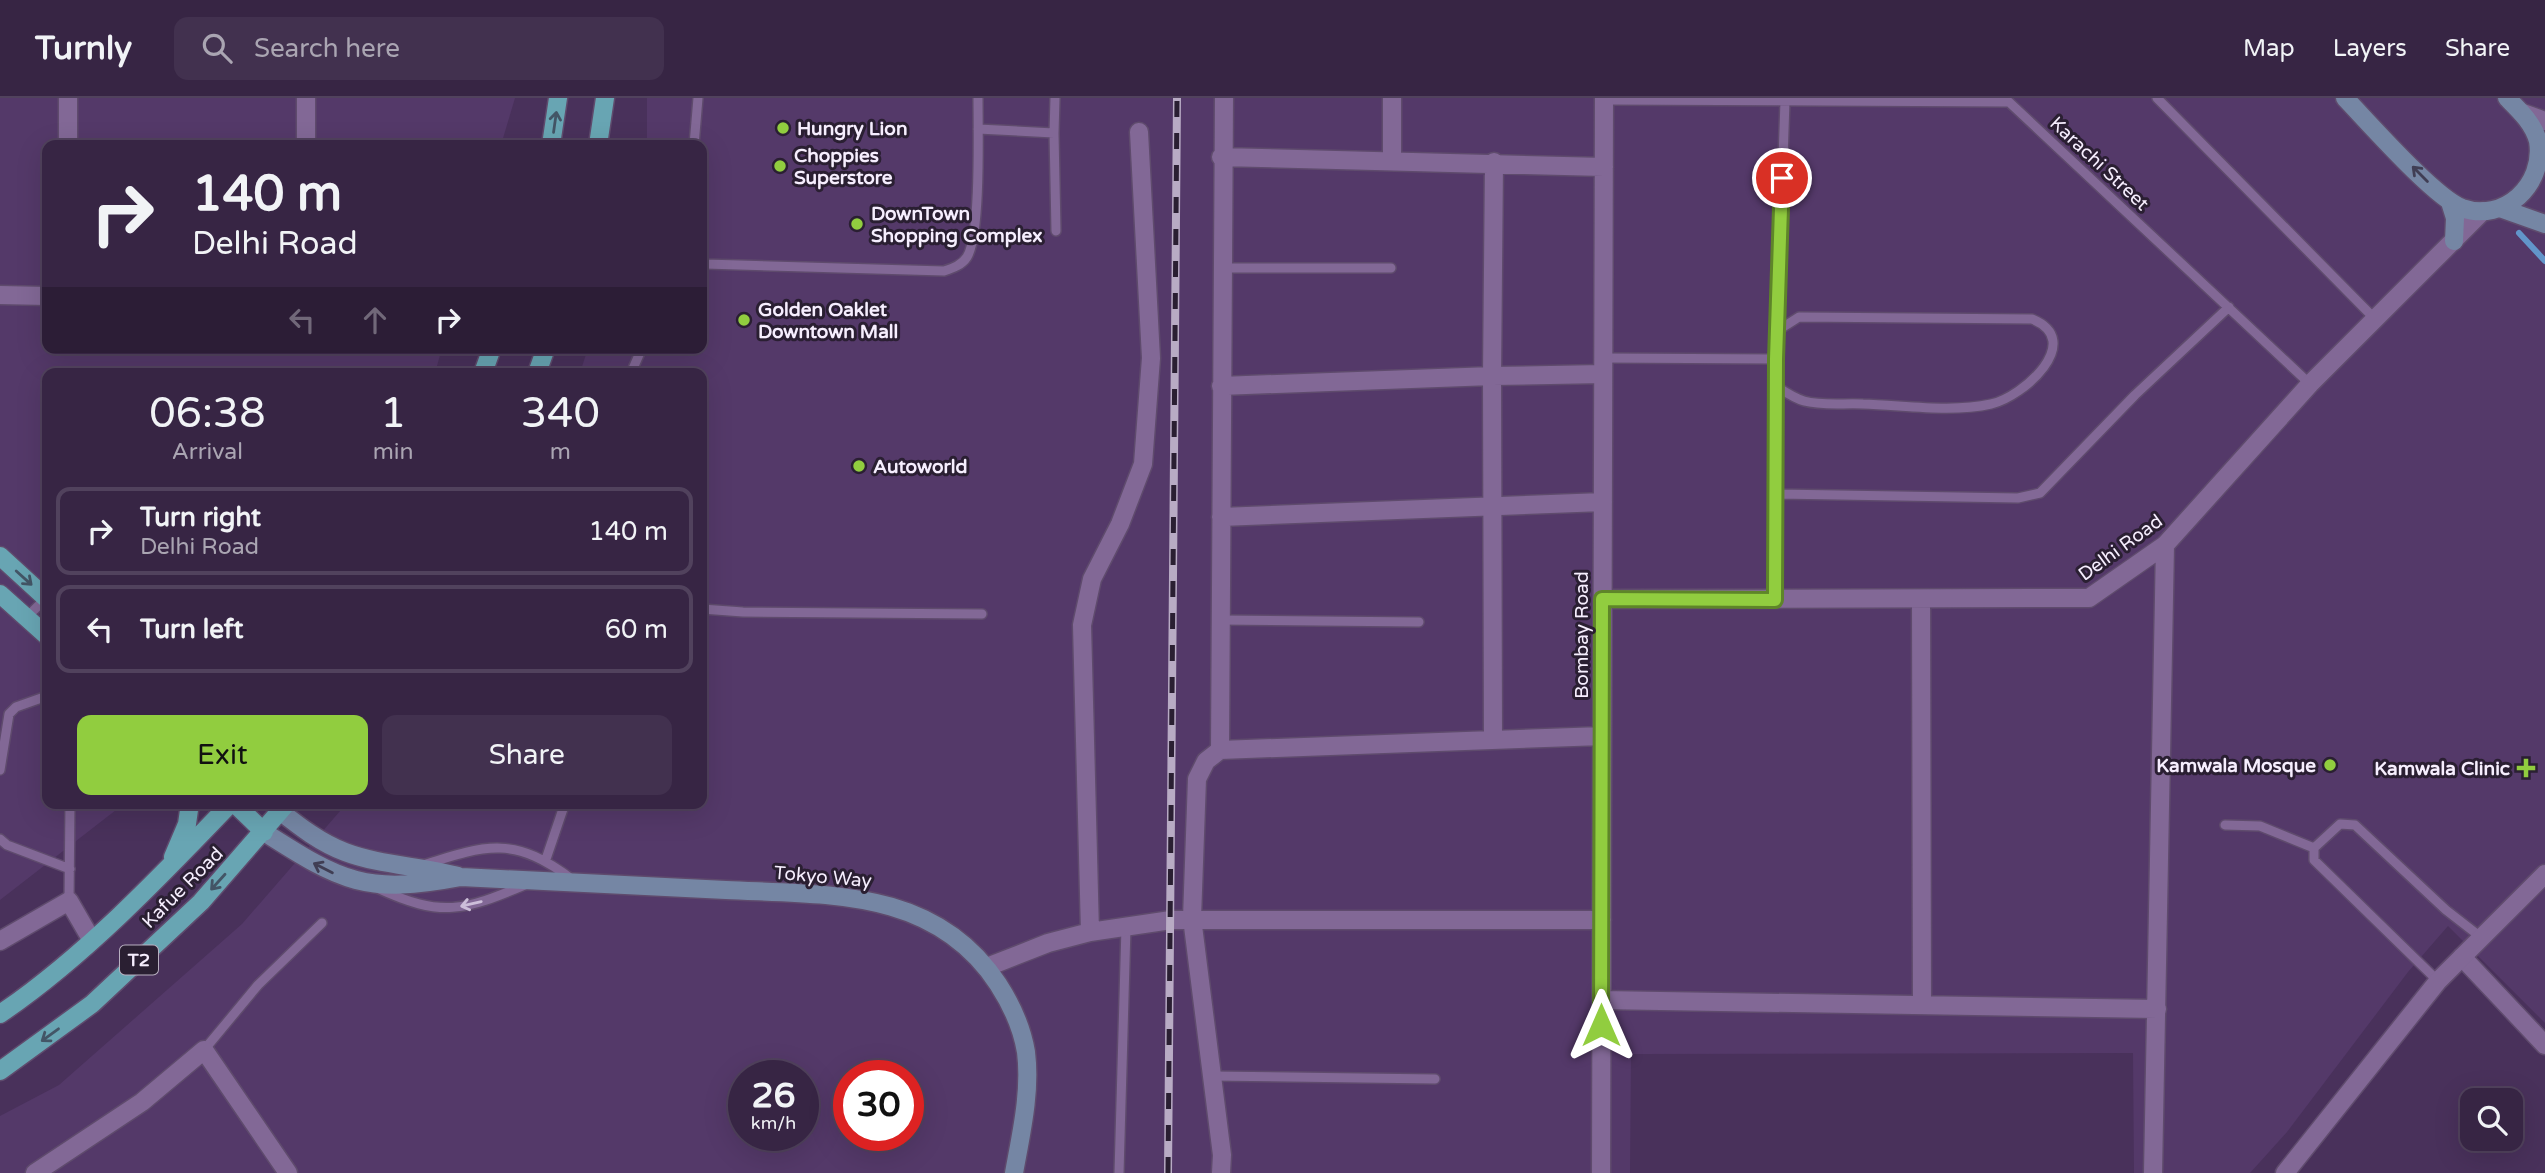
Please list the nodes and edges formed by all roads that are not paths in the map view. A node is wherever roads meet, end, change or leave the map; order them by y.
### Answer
1 (68, 98) edge
2 (306, 98) edge
3 (558, 98) edge
4 (605, 98) edge
5 (698, 98) edge
6 (978, 98) edge
7 (1055, 98) edge
8 (1224, 98) edge
9 (1392, 98) edge
10 (2157, 98) edge
11 (2345, 98) edge
12 (2507, 98) edge
13 (1604, 99) edge
14 (1785, 101) junction
15 (2523, 114) junction
16 (2545, 121) edge
17 (978, 129) junction
18 (1139, 132) dead end
19 (1054, 133) junction
20 (68, 140) edge
21 (306, 140) edge
22 (552, 140) edge
23 (599, 140) edge
24 (694, 140) edge
25 (1221, 157) junction
26 (1392, 160) junction
27 (1494, 162) junction
28 (2542, 164) edge
29 (1604, 167) junction
30 (2450, 202) junction
31 (2492, 209) junction
32 (2545, 223) edge
33 (1056, 231) dead end
34 (2454, 241) junction
35 (707, 264) edge
36 (1221, 268) junction
37 (1391, 268) dead end
38 (0, 295) edge
39 (42, 296) edge
40 (2229, 307) junction
41 (2375, 319) junction
42 (1777, 331) junction
43 (1776, 359) junction
44 (1603, 366) junction
45 (1492, 376) junction
46 (2310, 384) junction
47 (1221, 386) junction
48 (1776, 386) junction
49 (1776, 494) junction
50 (1603, 502) junction
51 (1492, 507) junction
52 (1221, 517) junction
53 (2165, 545) junction
54 (0, 556) edge
55 (0, 594) edge
56 (42, 594) edge
57 (1602, 599) junction
58 (1921, 599) junction
59 (1775, 600) junction
60 (42, 603) edge
61 (707, 609) edge
62 (982, 614) dead end
63 (26, 618) junction
64 (1220, 620) junction
65 (1419, 622) dead end
66 (42, 632) edge
67 (42, 697) edge
68 (1602, 736) junction
69 (1493, 740) junction
70 (1220, 750) junction
71 (0, 770) edge
72 (70, 809) edge
73 (189, 809) edge
74 (226, 809) edge
75 (239, 809) edge
76 (278, 809) edge
77 (283, 809) edge
78 (563, 809) edge
79 (2225, 825) dead end
80 (264, 832) junction
81 (0, 839) edge
82 (2314, 848) junction
83 (546, 859) junction
84 (421, 866) junction
85 (70, 869) junction
86 (167, 870) junction
87 (2545, 874) edge
88 (461, 877) junction
89 (535, 881) junction
90 (576, 883) junction
91 (368, 884) junction
92 (69, 901) junction
93 (1192, 918) junction
94 (1602, 920) junction
95 (322, 923) dead end
96 (1126, 928) junction
97 (1090, 932) junction
98 (2482, 938) junction
99 (91, 939) junction
100 (0, 941) edge
101 (2462, 957) junction
102 (987, 967) junction
103 (2438, 981) junction
104 (1601, 1000) junction
105 (1922, 1005) junction
106 (2157, 1009) junction
107 (0, 1014) edge
108 (2545, 1045) edge
109 (204, 1050) junction
110 (0, 1071) edge
111 (1212, 1076) junction
112 (1435, 1079) dead end
113 (35, 1173) edge
114 (288, 1173) edge
115 (1014, 1173) edge
116 (1119, 1173) edge
117 (1222, 1173) edge
118 (1601, 1173) edge
119 (2153, 1173) edge
120 (2285, 1173) edge

1 - 20 street
2 - 21 street
22 -> 3 main road
4 - 23 main road
5 - 24 lane
6 - 17 lane
7 - 19 lane
8 - 25 street
9 - 26 street
10 - 41 lane
30 -> 11 main road
12 - 15 main road
13 - 14 lane, Karachi Street
13 - 29 street, Bombay Road
14 - 40 lane, Karachi Street
14 - 42 lane
15 - 16 street
15 - 28 main road
17 - 19 lane
17 - 35 lane
18 - 97 street
19 - 33 lane
25 - 26 street
25 - 36 street
26 - 27 street
27 - 29 street
27 - 45 street
28 - 31 main road
29 - 44 street, Bombay Road
30 - 31 main road
30 - 34 main road
31 - 32 main road
31 - 34 street, Delhi Road
34 - 41 street, Delhi Road
36 - 37 lane
36 - 47 street
38 - 39 street
40 - 46 lane, Karachi Street
40 - 49 lane
41 - 46 street, Delhi Road
42 - 43 lane
42 - 48 lane
43 - 44 lane
43 - 48 lane
44 - 45 street
44 - 50 street, Bombay Road
45 - 47 street
45 - 51 street
46 - 53 street, Delhi Road
47 - 52 street
48 - 49 lane
49 - 59 lane
50 - 51 street
50 - 57 street, Bombay Road
51 - 52 street
51 - 69 street
52 - 64 street
53 - 58 street, Delhi Road
53 - 106 street
54 -> 56 main road
55 - 63 main road
57 - 59 street, Delhi Road
57 - 68 street, Bombay Road
58 - 59 street, Delhi Road
58 - 105 street
60 - 63 lane
61 - 62 lane
63 - 66 main road
64 - 65 lane
64 - 70 street
67 - 71 lane
68 - 69 street
68 - 94 street, Bombay Road
69 - 70 street
70 - 93 street
72 - 85 lane
73 - 86 main road
74 - 86 main road, Kafue Road / T2
75 - 80 main road
76 - 80 main road, Kafue Road / T2
77 - 84 main road, Tokyo Way
78 - 83 lane
79 - 82 lane
91 -> 80 main road, Tokyo Way
80 -> 110 main road, Kafue Road / T2
81 - 85 lane
82 - 98 lane
82 - 103 lane
83 - 84 lane
83 - 90 lane
84 - 88 main road, Tokyo Way
85 - 92 lane
86 - 99 main road, Kafue Road / T2
87 - 98 street
88 - 89 main road, Tokyo Way
88 - 91 main road, Tokyo Way
89 - 90 main road, Tokyo Way
89 -> 91 lane
90 - 102 main road, Tokyo Way
92 - 99 street
92 - 100 street
93 - 94 street
93 - 96 street
93 - 111 street
94 - 104 street, Bombay Road
95 - 109 lane
96 - 97 street
96 - 116 lane
97 - 102 street
98 - 101 street
99 - 107 main road, Kafue Road / T2
101 - 103 street
101 - 108 street
102 - 115 main road, Tokyo Way
103 - 120 street
104 - 105 street
104 - 118 street, Bombay Road
105 - 106 street
106 - 119 street
109 - 113 street
109 - 114 street
111 - 112 lane
111 - 117 street

